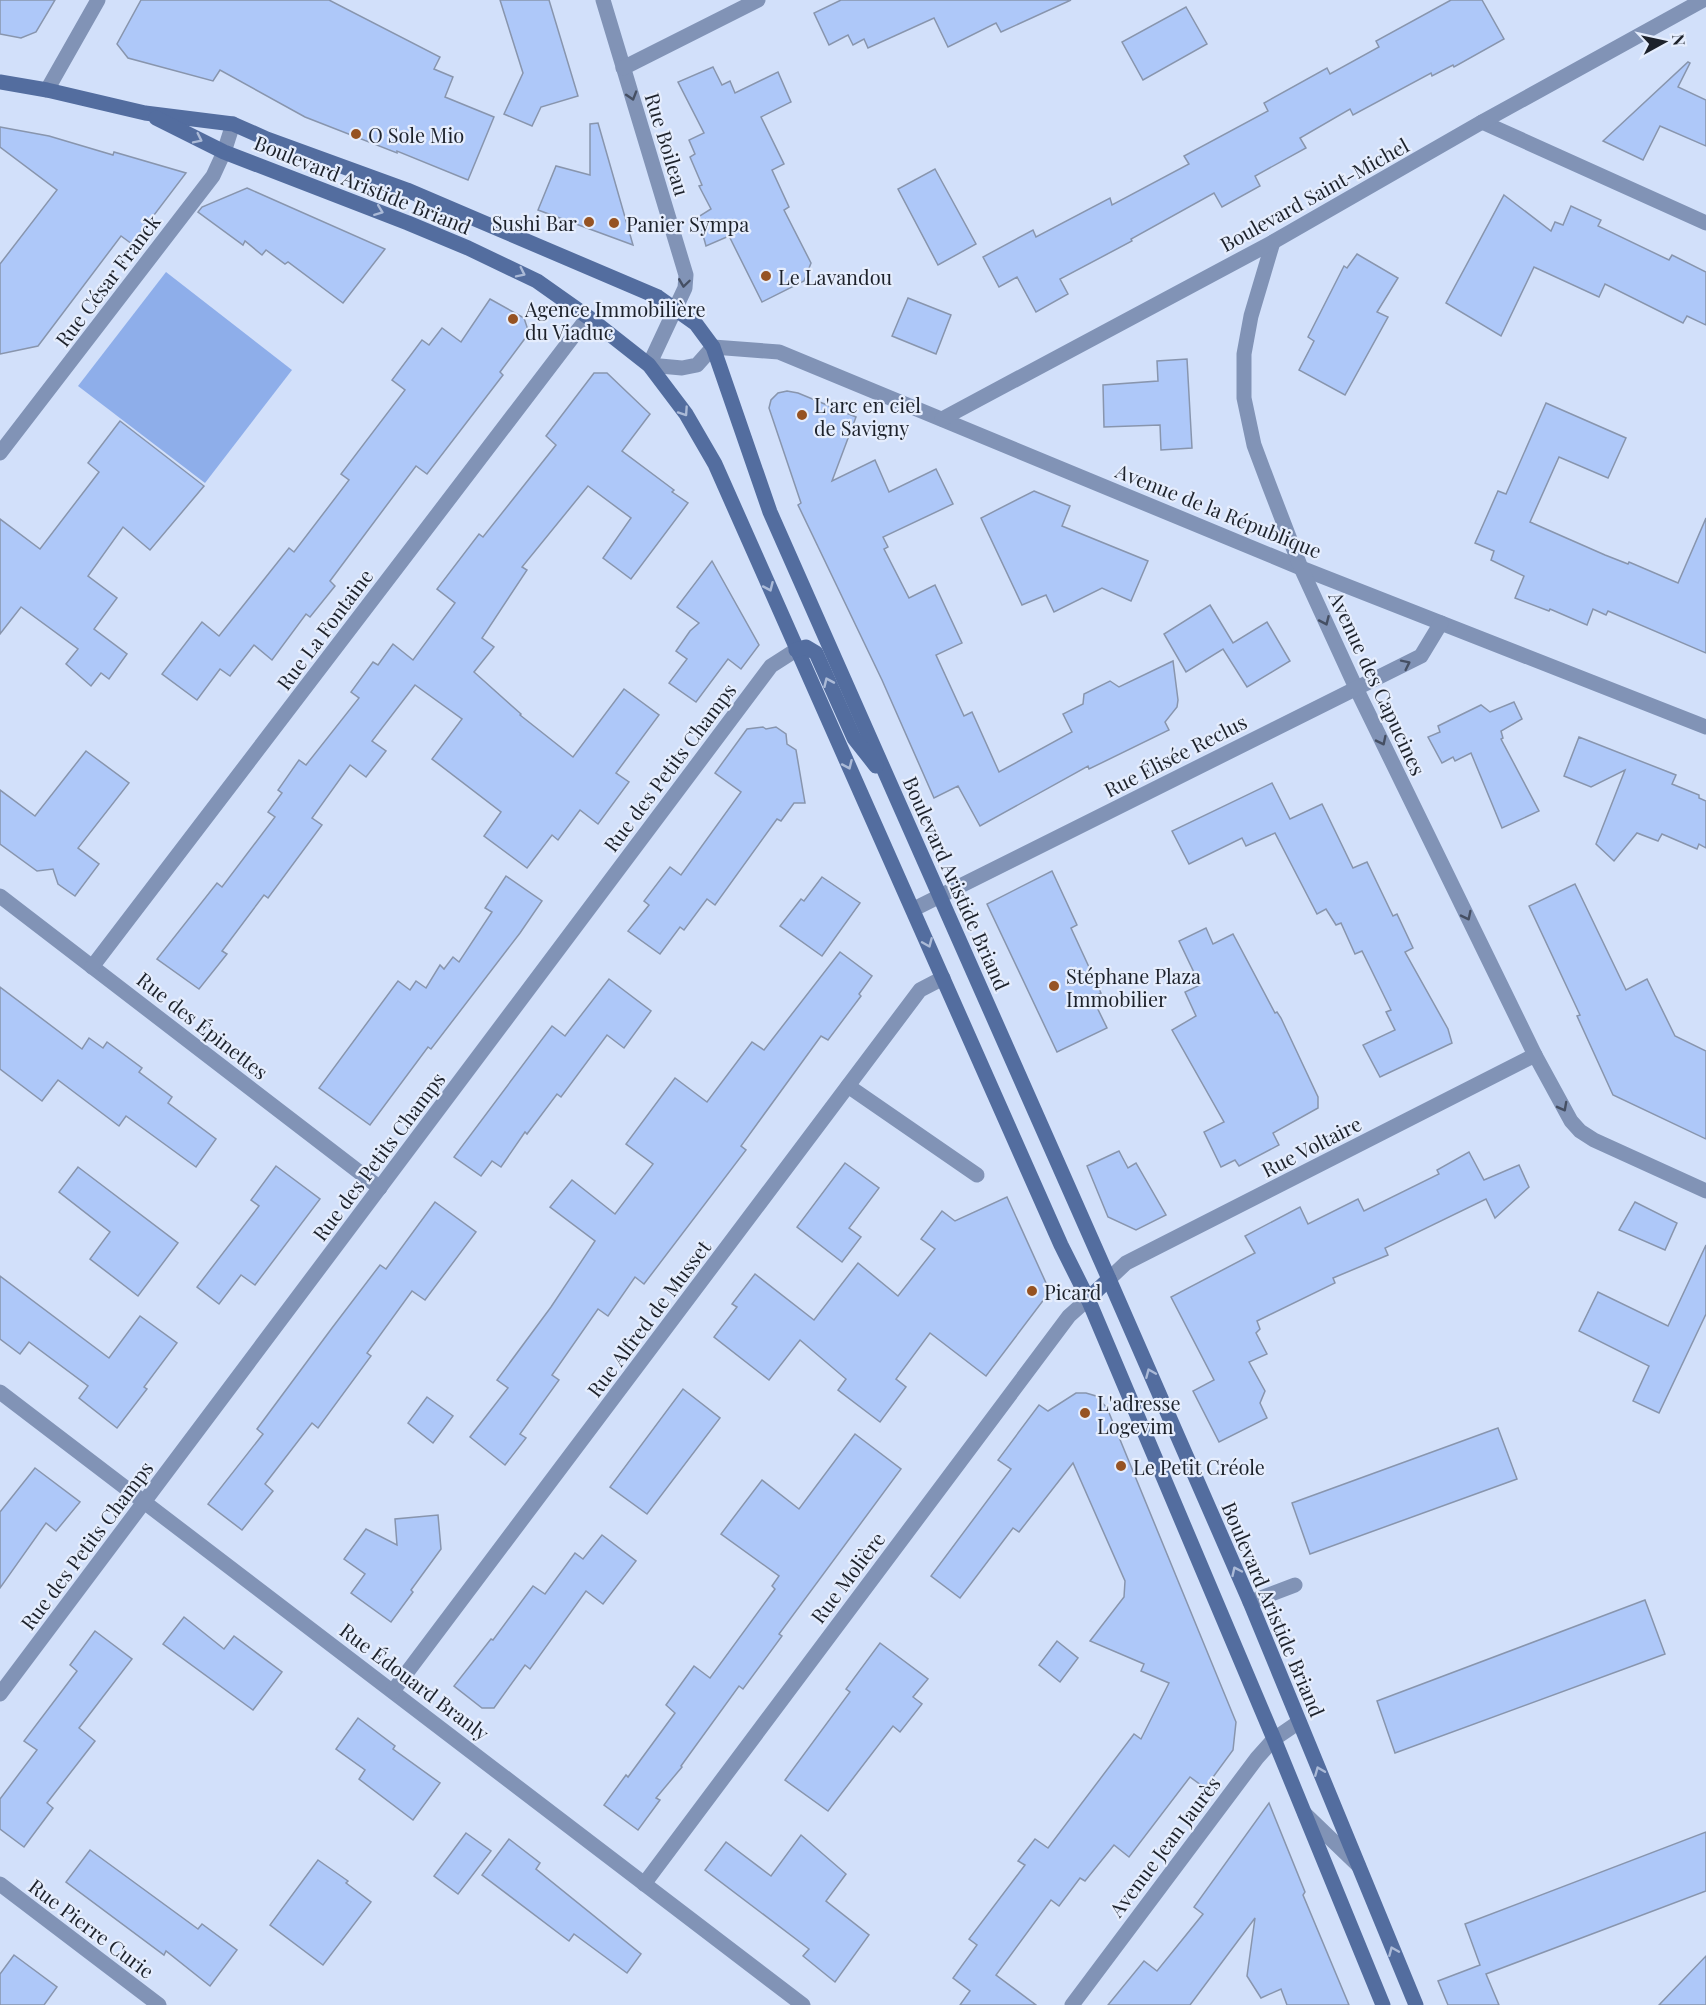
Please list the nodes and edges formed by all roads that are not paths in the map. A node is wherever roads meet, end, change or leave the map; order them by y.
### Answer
1 (98, 0) edge
2 (603, 0) edge
3 (758, 0) edge
4 (1703, 0) edge
5 (623, 68) junction
6 (0, 82) edge
7 (47, 90) junction
8 (145, 113) junction
9 (1482, 122) junction
10 (233, 124) junction
11 (224, 152) junction
12 (1706, 223) edge
13 (1273, 242) junction
14 (675, 308) junction
15 (588, 316) junction
16 (713, 347) junction
17 (649, 365) junction
18 (942, 419) junction
19 (0, 453) edge
20 (1301, 567) junction
21 (1441, 623) junction
22 (796, 650) junction
23 (1356, 688) junction
24 (1706, 727) edge
25 (890, 785) junction
26 (0, 896) edge
27 (940, 896) junction
28 (914, 909) junction
29 (92, 967) junction
30 (943, 978) junction
31 (1536, 1055) junction
32 (848, 1086) junction
33 (976, 1175) dead end
34 (380, 1188) junction
35 (1706, 1191) edge
36 (1110, 1279) junction
37 (1088, 1299) junction
38 (0, 1392) edge
39 (145, 1503) junction
40 (1295, 1585) dead end
41 (1250, 1602) junction
42 (393, 1691) junction
43 (0, 1694) edge
44 (1299, 1722) junction
45 (1275, 1739) junction
46 (1305, 1814) junction
47 (1358, 1865) junction
48 (0, 1884) edge
49 (644, 1884) junction
50 (159, 2005) edge
51 (803, 2005) edge
52 (1071, 2005) edge
53 (1383, 2005) edge
54 (1416, 2005) edge

1 - 7 street
2 - 5 street, Rue Boileau
3 - 5 street
4 - 9 street, Boulevard Saint-Michel
5 -> 14 street, Rue Boileau
6 - 7 main road, Boulevard Aristide Briand
7 - 8 main road, Boulevard Aristide Briand
8 - 10 main road, Boulevard Aristide Briand
8 -> 11 main road, Boulevard Aristide Briand
9 - 12 street
9 - 13 street, Boulevard Saint-Michel
10 - 11 street, Rue César Franck
10 - 14 main road, Boulevard Aristide Briand
11 -> 15 main road, Boulevard Aristide Briand
11 - 19 street, Rue César Franck
13 - 18 street, Boulevard Saint-Michel
13 - 20 street, Avenue des Capucines
14 - 16 main road, Boulevard Aristide Briand
14 - 17 street, Rue Boileau
15 - 17 main road, Boulevard Aristide Briand
15 - 29 street, Rue La Fontaine
16 - 17 street
16 - 18 street, Avenue de la République
16 - 25 main road, Boulevard Aristide Briand
17 -> 22 main road, Boulevard Aristide Briand
18 - 20 street, Avenue de la République
20 - 21 street, Avenue de la République
20 -> 23 street, Avenue des Capucines
23 -> 21 street, Rue Élisée Reclus
21 - 24 street, Avenue de la République
25 -> 22 main road
22 -> 28 main road, Boulevard Aristide Briand
22 - 34 street, Rue des Petits Champs
23 - 27 street, Rue Élisée Reclus
23 -> 31 street, Avenue des Capucines
25 - 27 main road, Boulevard Aristide Briand
26 - 29 street, Rue des Épinettes
27 - 28 street, Rue Élisée Reclus
27 - 36 main road, Boulevard Aristide Briand
28 -> 30 main road, Boulevard Aristide Briand
29 - 34 street, Rue des Épinettes
30 - 32 street, Rue Alfred de Musset
30 - 37 main road, Boulevard Aristide Briand
31 -> 35 street, Avenue des Capucines
31 - 36 street, Rue Voltaire
32 - 33 street
32 - 42 street, Rue Alfred de Musset
34 - 39 street, Rue des Petits Champs
36 - 37 main road
41 -> 36 main road, Boulevard Aristide Briand
37 - 45 main road, Boulevard Aristide Briand
37 - 49 street, Rue Molière
38 - 39 street, Rue Édouard Branly
39 - 42 street, Rue Édouard Branly
39 - 43 street, Rue des Petits Champs
40 - 41 street
41 - 44 main road, Boulevard Aristide Briand
42 - 49 street, Rue Édouard Branly
44 - 45 street, Avenue Jean Jaurès
47 -> 44 main road, Boulevard Aristide Briand
45 - 46 main road, Boulevard Aristide Briand
45 - 52 street, Avenue Jean Jaurès
46 - 47 street
46 - 53 main road, Boulevard Aristide Briand
54 -> 47 main road, Boulevard Aristide Briand
48 - 50 street, Rue Pierre Curie
49 - 51 street, Rue Édouard Branly

